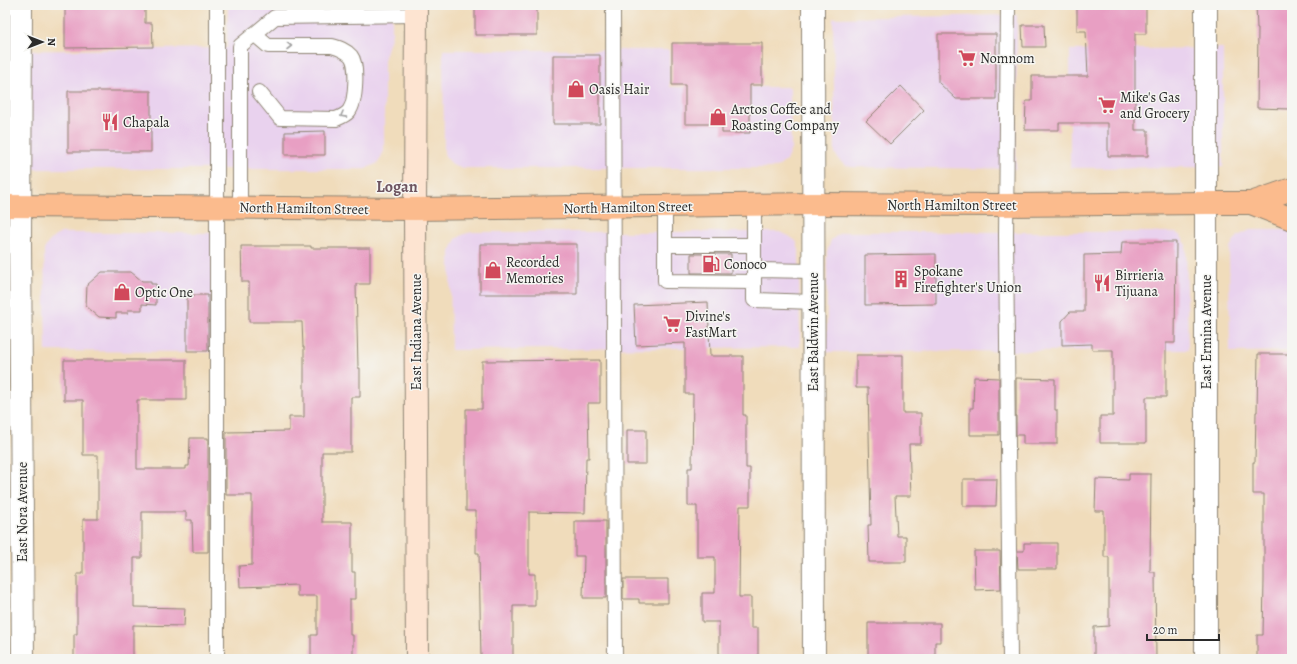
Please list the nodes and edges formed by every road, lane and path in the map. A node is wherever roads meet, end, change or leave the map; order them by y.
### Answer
1 (21, 5) edge
2 (217, 5) edge
3 (613, 5) edge
4 (813, 5) edge
5 (1008, 5) edge
6 (1206, 5) edge
7 (416, 10) edge
8 (254, 34) junction
9 (217, 46) junction
10 (240, 46) junction
11 (259, 92) dead end
12 (1292, 189) edge
13 (1206, 203) junction
14 (1251, 203) junction
15 (813, 204) junction
16 (754, 205) junction
17 (1006, 205) junction
18 (13, 206) edge
19 (666, 206) junction
20 (218, 207) junction
21 (240, 207) junction
22 (614, 207) junction
23 (415, 209) junction
24 (1292, 219) edge
25 (666, 245) junction
26 (754, 245) junction
27 (813, 271) junction
28 (754, 276) junction
29 (813, 302) junction
30 (23, 659) edge
31 (218, 659) edge
32 (417, 659) edge
33 (615, 659) edge
34 (814, 659) edge
35 (1010, 659) edge
36 (1206, 659) edge

1 - 18 street, East Nora Avenue
2 - 9 lane
3 - 22 lane
4 - 15 street, East Baldwin Avenue
5 - 17 lane
6 - 13 street, East Ermina Avenue
7 - 8 lane
7 - 23 street, East Indiana Avenue
8 - 10 lane
8 -> 11 lane
9 - 10 lane
9 - 20 lane
10 - 21 lane
12 - 14 main road, North Hamilton Street
13 - 14 main road, North Hamilton Street
13 - 17 main road, North Hamilton Street
13 - 36 street, East Ermina Avenue
14 - 24 main road, North Hamilton Street
15 - 16 main road, North Hamilton Street
15 - 17 main road, North Hamilton Street
15 - 27 street, East Baldwin Avenue
16 - 19 main road, North Hamilton Street
16 - 26 lane
17 - 35 lane
18 - 20 main road, North Hamilton Street
18 - 30 street, East Nora Avenue
19 - 22 main road, North Hamilton Street
19 - 25 lane
20 - 21 main road, North Hamilton Street
20 - 31 lane
21 - 23 main road, North Hamilton Street
22 - 23 main road, North Hamilton Street
22 - 33 lane
23 - 32 street, East Indiana Avenue
25 - 26 lane
25 - 28 lane
26 - 28 lane
27 - 28 lane
27 - 29 street, East Baldwin Avenue
28 - 29 lane
29 - 34 street, East Baldwin Avenue

